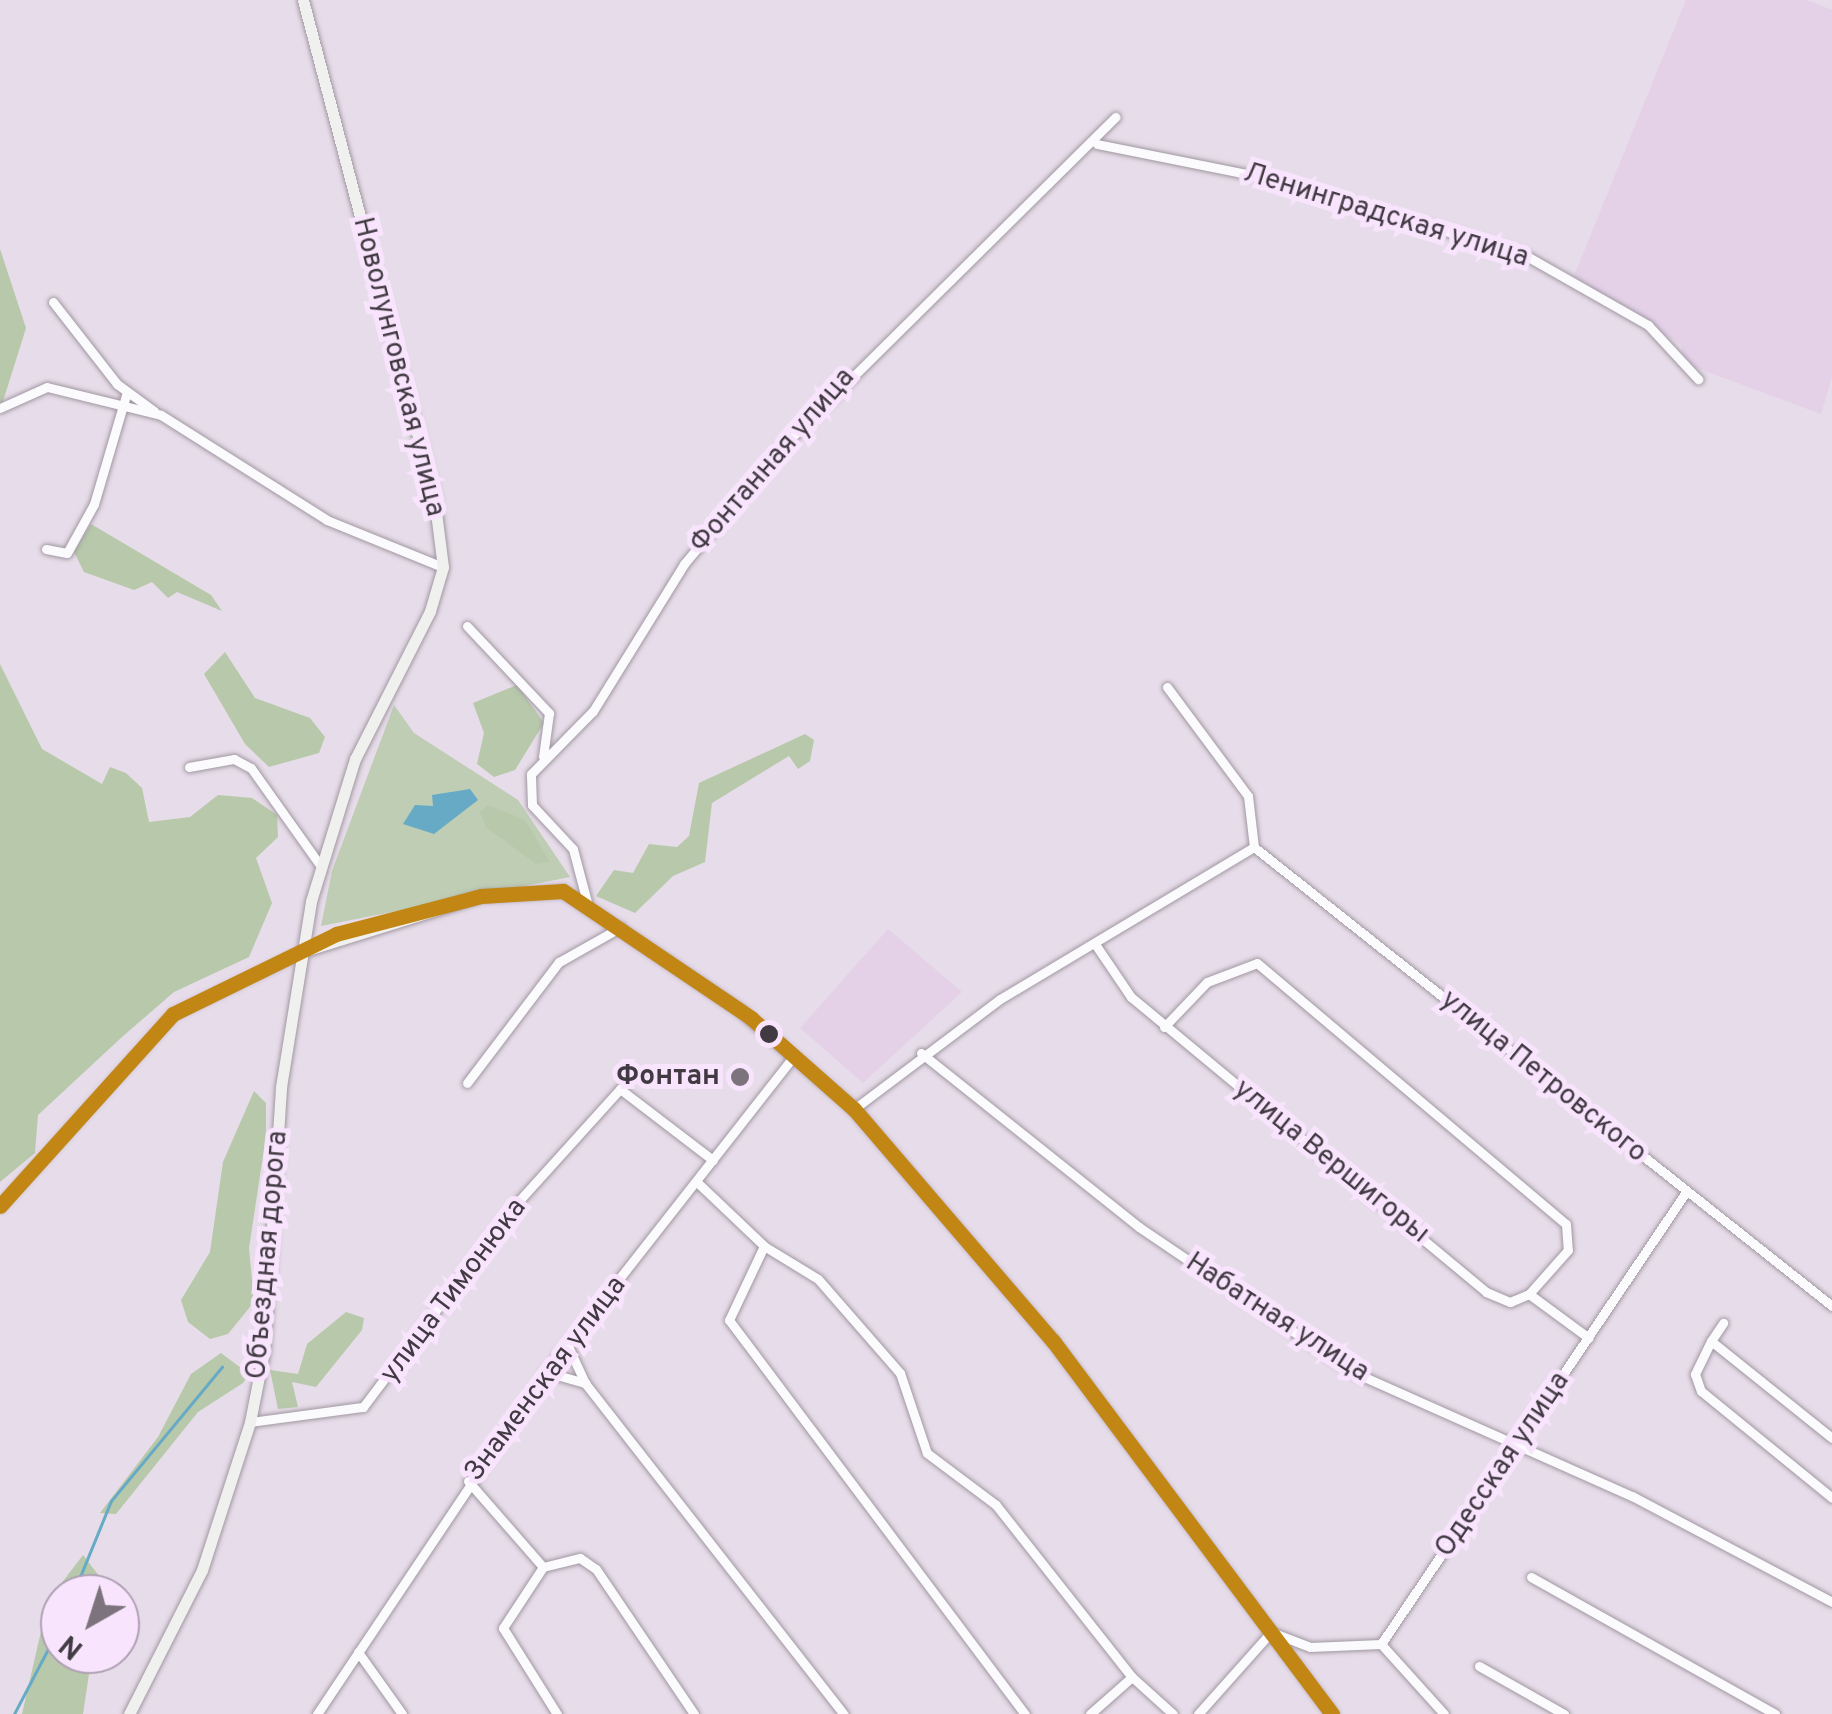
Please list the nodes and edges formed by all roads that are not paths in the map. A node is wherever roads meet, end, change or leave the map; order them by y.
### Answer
1 (303, 0) edge
2 (1116, 117) dead end
3 (1096, 144) junction
4 (53, 302) dead end
5 (1698, 379) dead end
6 (127, 392) junction
7 (121, 406) junction
8 (0, 408) edge
9 (161, 415) junction
10 (46, 550) dead end
11 (443, 566) junction
12 (468, 626) dead end
13 (1167, 687) dead end
14 (553, 727) junction
15 (563, 742) junction
16 (542, 759) junction
17 (189, 767) dead end
18 (1254, 848) junction
19 (320, 865) junction
20 (587, 902) junction
21 (623, 926) junction
22 (1095, 944) junction
23 (300, 952) junction
24 (1164, 1027) junction
25 (921, 1052) junction
26 (793, 1056) junction
27 (468, 1083) dead end
28 (854, 1109) junction
29 (713, 1160) junction
30 (699, 1184) junction
31 (1686, 1192) junction
32 (0, 1206) edge
33 (764, 1246) junction
34 (1529, 1294) junction
35 (1832, 1306) edge
36 (1722, 1322) dead end
37 (1589, 1338) junction
38 (1711, 1340) junction
39 (567, 1344) junction
40 (546, 1372) junction
41 (585, 1383) junction
42 (250, 1422) junction
43 (1832, 1438) edge
44 (1519, 1444) junction
45 (468, 1482) junction
46 (1832, 1498) edge
47 (542, 1567) junction
48 (1531, 1577) dead end
49 (1832, 1602) edge
50 (1271, 1632) junction
51 (1380, 1644) junction
52 (358, 1652) junction
53 (1478, 1666) dead end
54 (1132, 1678) junction
55 (128, 1714) edge
56 (317, 1714) edge
57 (402, 1714) edge
58 (557, 1714) edge
59 (694, 1714) edge
60 (844, 1714) edge
61 (1025, 1714) edge
62 (1090, 1714) edge
63 (1173, 1714) edge
64 (1198, 1714) edge
65 (1332, 1714) edge
66 (1444, 1714) edge
67 (1564, 1714) edge
68 (1775, 1714) edge

1 - 11 street, Новолунговская улица
2 - 3 street, Фонтанная улица
3 - 5 street, Ленинградская улица
3 - 15 street, Фонтанная улица
4 - 6 street
6 - 7 street
6 - 9 street
7 - 8 street
7 - 9 street
7 - 10 street
9 - 11 street
11 - 19 street, Новолунговская улица
12 - 14 street
13 - 18 street
14 - 15 street
14 - 16 street
15 - 16 street, Фонтанная улица
16 - 20 street
17 - 19 street
18 - 22 street
18 - 31 street, улица Петровского
19 - 23 street, Новолунговская улица
20 - 21 street
20 - 23 street
21 - 26 street
21 - 27 street
22 - 24 street, улица Вершигоры
22 - 25 street
23 - 32 street
23 - 42 street, Объездная дорога
24 - 34 street, улица Вершигоры
24 - 34 street
25 - 28 street
25 - 44 street, Набатная улица
26 - 28 street
26 - 29 street, Знаменская улица
28 - 50 street
29 - 30 street, Знаменская улица
29 - 42 street, улица Тимонюка
30 - 33 street
30 - 39 street, Знаменская улица
31 - 35 street, улица Петровского
31 - 37 street, Одесская улица
33 - 54 street
33 - 61 street
34 - 37 street
36 - 38 street
37 - 44 street, Одесская улица
38 - 43 street
38 - 46 street
39 - 40 street, Знаменская улица
39 - 41 street
40 - 41 street
40 - 45 street, Знаменская улица
41 - 60 street
42 - 55 street, Объездная дорога
44 - 49 street, Набатная улица
44 - 51 street, Одесская улица
45 - 47 street
45 - 52 street, Знаменская улица
47 - 58 street
47 - 59 street
48 - 68 street
50 - 51 street
50 - 64 street
50 - 65 street
51 - 66 street
52 - 56 street, Знаменская улица
52 - 57 street
53 - 67 street
54 - 62 street
54 - 63 street

